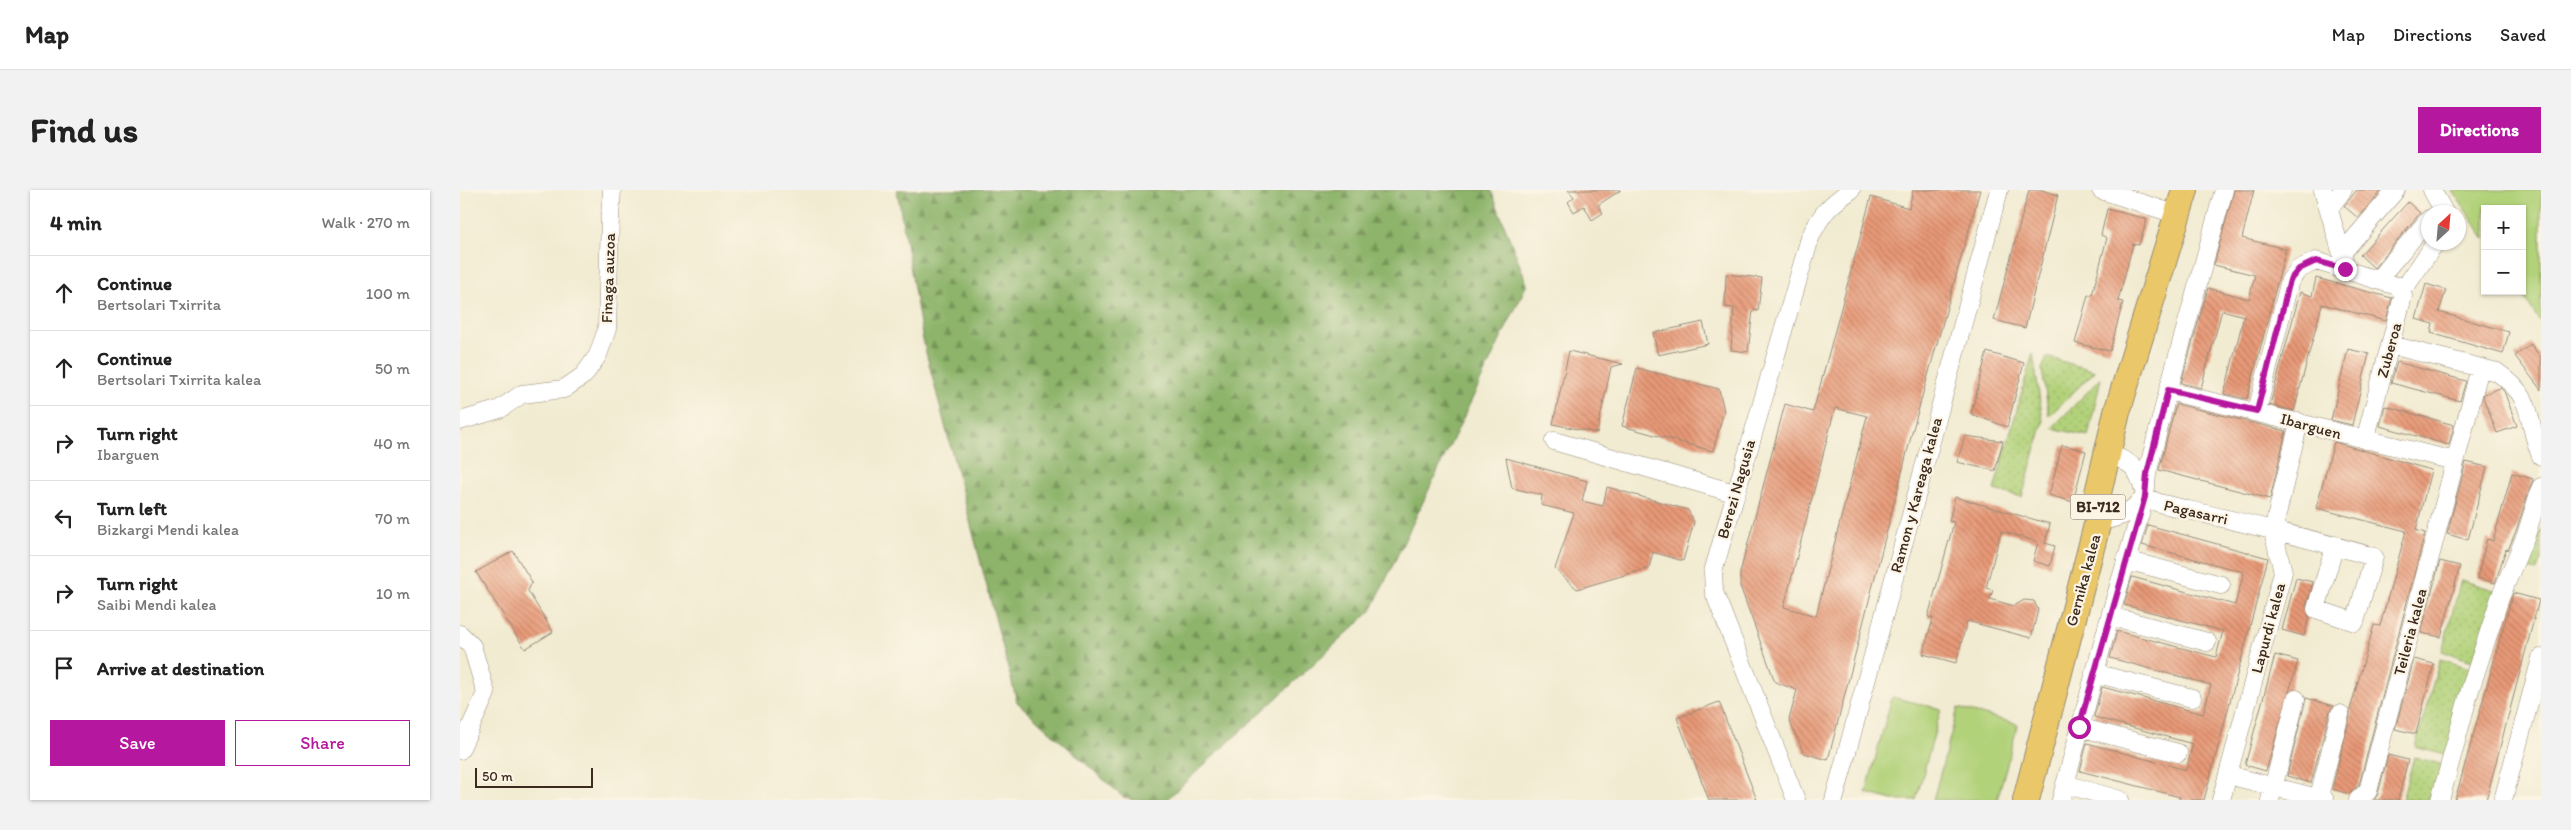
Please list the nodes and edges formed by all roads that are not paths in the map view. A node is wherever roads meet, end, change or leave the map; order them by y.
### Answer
1 (612, 190) edge
2 (1851, 190) edge
3 (1999, 190) edge
4 (2101, 190) edge
5 (2185, 190) edge
6 (2224, 190) edge
7 (2323, 190) edge
8 (2343, 190) edge
9 (2396, 190) edge
10 (2432, 190) edge
11 (2435, 205) edge
12 (2330, 207) junction
13 (2178, 215) junction
14 (2421, 228) edge
15 (2431, 250) edge
16 (2344, 261) junction
17 (2375, 278) junction
18 (2400, 286) junction
19 (2391, 345) junction
20 (2480, 368) junction
21 (2168, 390) junction
22 (2257, 411) junction
23 (460, 421) edge
24 (2299, 422) junction
25 (2365, 440) junction
26 (1554, 441) dead end
27 (2107, 453) junction
28 (2541, 456) edge
29 (2455, 461) junction
30 (2541, 487) edge
31 (1734, 493) junction
32 (2145, 497) junction
33 (2098, 521) junction
34 (2273, 531) junction
35 (2334, 545) junction
36 (2126, 560) junction
37 (2221, 584) dead end
38 (2110, 616) junction
39 (460, 634) edge
40 (2207, 642) dead end
41 (2541, 658) edge
42 (2094, 673) junction
43 (2192, 698) dead end
44 (2296, 699) dead end
45 (2340, 714) dead end
46 (2079, 727) junction
47 (460, 750) edge
48 (2178, 753) dead end
49 (2228, 775) junction
50 (2063, 792) edge
51 (2272, 793) edge
52 (1797, 799) edge
53 (2321, 799) edge
54 (1834, 800) edge
55 (2026, 800) edge
56 (2120, 800) edge
57 (2221, 800) edge
58 (2358, 800) edge
59 (2440, 800) edge
60 (2503, 800) edge

1 - 23 street, Finaga auzoa
2 - 31 street, Berezi Nagusia
3 - 54 street, Ramon y Kareaga kalea
4 - 13 street
5 - 13 main road, BI-712
6 - 21 street
7 - 12 street
8 - 12 street
9 - 16 street
10 - 11 street
12 - 16 street
13 - 27 main road, Gernika kalea / BI-712
14 - 17 street
15 - 18 street
16 - 17 street
16 - 22 street
17 - 18 street
18 - 19 street, Zuberoa
19 - 20 street
19 - 25 street, Zuberoa
20 - 28 street
20 - 29 street, Teileria kalea
21 - 22 street, Ibarguen
21 - 32 street
22 - 24 street, Ibarguen
24 - 25 street, Ibarguen
24 - 34 street, Lapurdi kalea
25 - 29 street, Ibarguen
26 - 31 street
27 - 32 street
27 - 33 main road, Gernika kalea / BI-712
29 - 58 street, Teileria kalea
30 - 59 street
31 - 52 street, Berezi Nagusia
32 - 33 street, Pagasarri
32 - 34 street, Pagasarri
32 - 36 street
33 - 55 main road, Gernika kalea / BI-712
34 - 35 street, Pagasarri
34 - 49 street, Lapurdi kalea
35 - 35 street, Pagasarri
36 - 37 street
36 - 38 street
38 - 40 street
38 - 42 street
39 - 47 street
41 - 60 street
42 - 43 street
42 - 46 street
44 - 51 street
45 - 53 street
46 - 48 street
46 - 50 street
49 - 51 street
49 - 57 street, Lapurdi kalea
50 - 56 street
51 - 53 street

